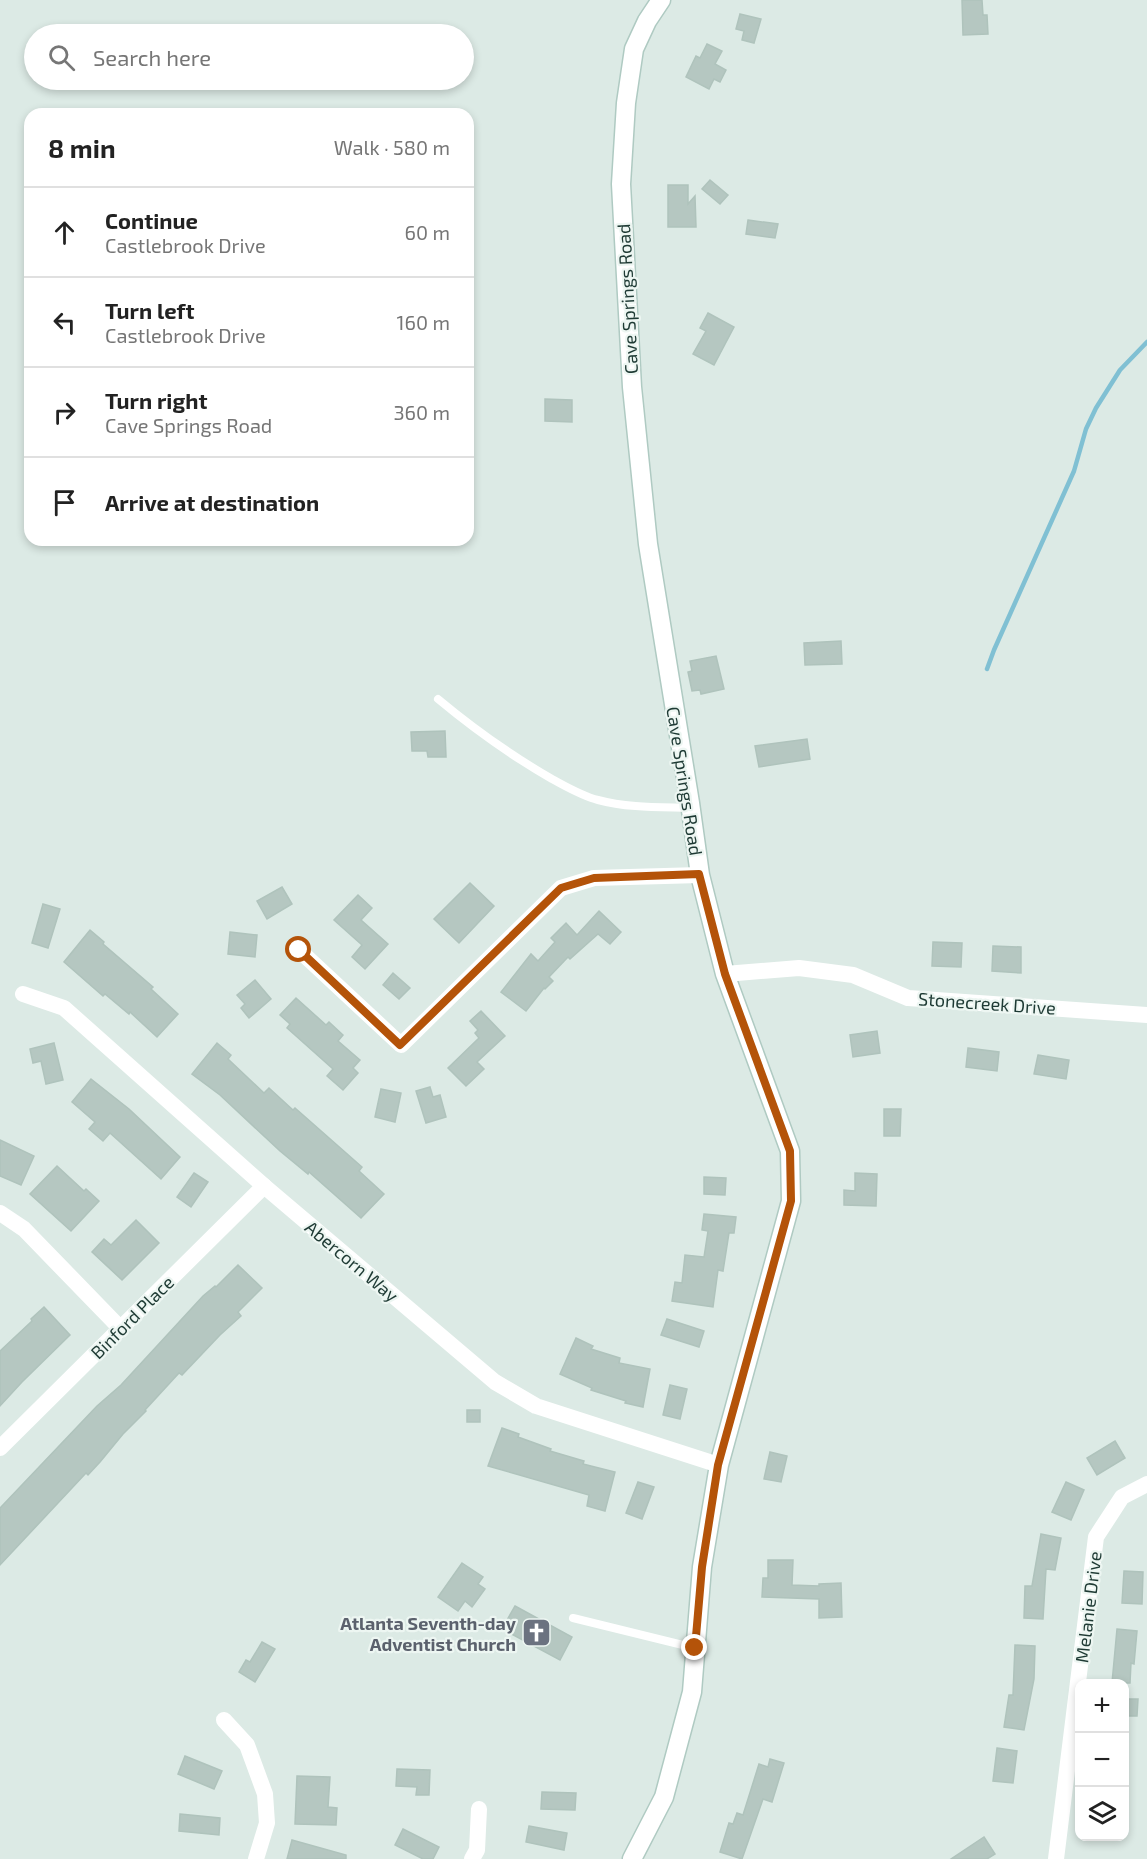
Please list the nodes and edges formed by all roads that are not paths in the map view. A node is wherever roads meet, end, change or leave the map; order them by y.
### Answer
1 (661, 0) edge
2 (438, 699) dead end
3 (691, 808) junction
4 (699, 874) junction
5 (299, 950) dead end
6 (725, 974) junction
7 (23, 994) dead end
8 (1147, 1015) edge
9 (264, 1186) junction
10 (0, 1213) edge
11 (121, 1329) junction
12 (0, 1448) edge
13 (718, 1465) junction
14 (1147, 1484) edge
15 (573, 1618) dead end
16 (695, 1648) junction
17 (224, 1720) dead end
18 (479, 1809) dead end
19 (256, 1859) edge
20 (472, 1859) edge
21 (632, 1859) edge
22 (1056, 1859) edge

1 - 3 street, Cave Springs Road
2 - 3 lane
3 - 4 street, Cave Springs Road
4 - 5 street
4 - 6 street, Cave Springs Road
6 - 8 street, Stonecreek Drive
6 - 13 street, Cave Springs Road
7 - 9 street, Abercorn Way
9 - 11 street, Binford Place
9 - 13 street, Abercorn Way
10 - 11 street
11 - 12 street, Binford Place
13 - 16 street, Cave Springs Road
14 - 22 street, Melanie Drive
15 - 16 lane
16 - 21 street, Cave Springs Road
17 - 19 street
18 - 20 street

